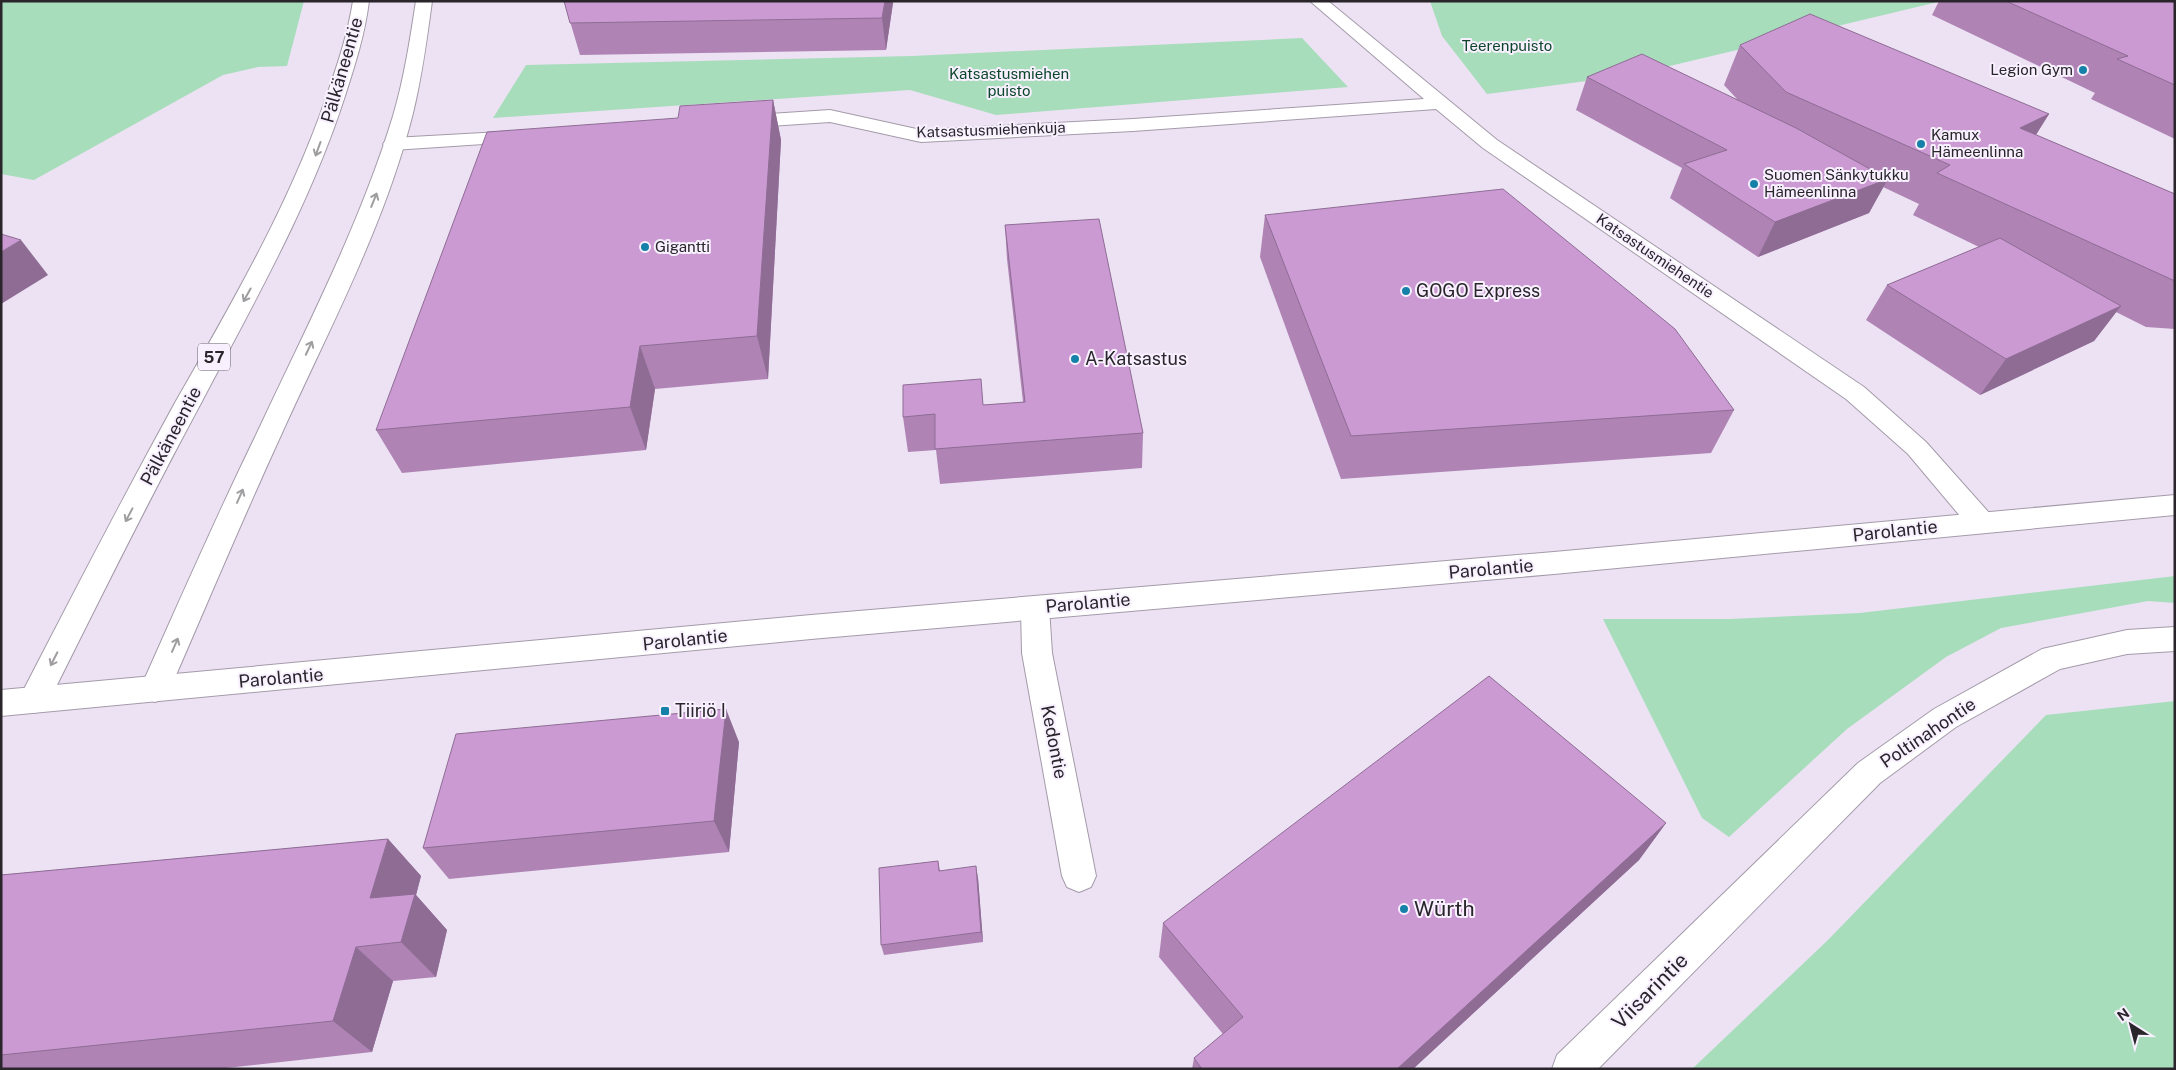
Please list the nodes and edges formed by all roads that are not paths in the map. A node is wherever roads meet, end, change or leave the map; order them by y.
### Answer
1 (361, 1) edge
2 (424, 1) edge
3 (1318, 1) edge
4 (1441, 103) junction
5 (722, 124) edge
6 (536, 136) edge
7 (393, 144) junction
8 (2175, 505) edge
9 (1981, 522) junction
10 (1035, 608) junction
11 (2175, 639) edge
12 (156, 689) junction
13 (34, 700) junction
14 (1, 703) edge
15 (1079, 876) dead end
16 (1728, 912) joint
17 (1571, 1069) edge

1 -> 13 main road, Pälkäneentie / 57
2 - 7 main road
3 - 4 main road, Katsastusmiehentie
4 - 5 main road, Katsastusmiehenkuja
4 - 9 main road, Katsastusmiehentie
6 - 7 main road
12 -> 7 main road
8 - 9 main road, Parolantie
9 - 10 main road, Parolantie
10 - 12 main road, Parolantie
10 - 15 main road, Kedontie
11 - 16 main road, Poltinahontie
12 - 13 main road, Parolantie
13 - 14 main road, Parolantie
16 - 17 main road, Viisarintie

